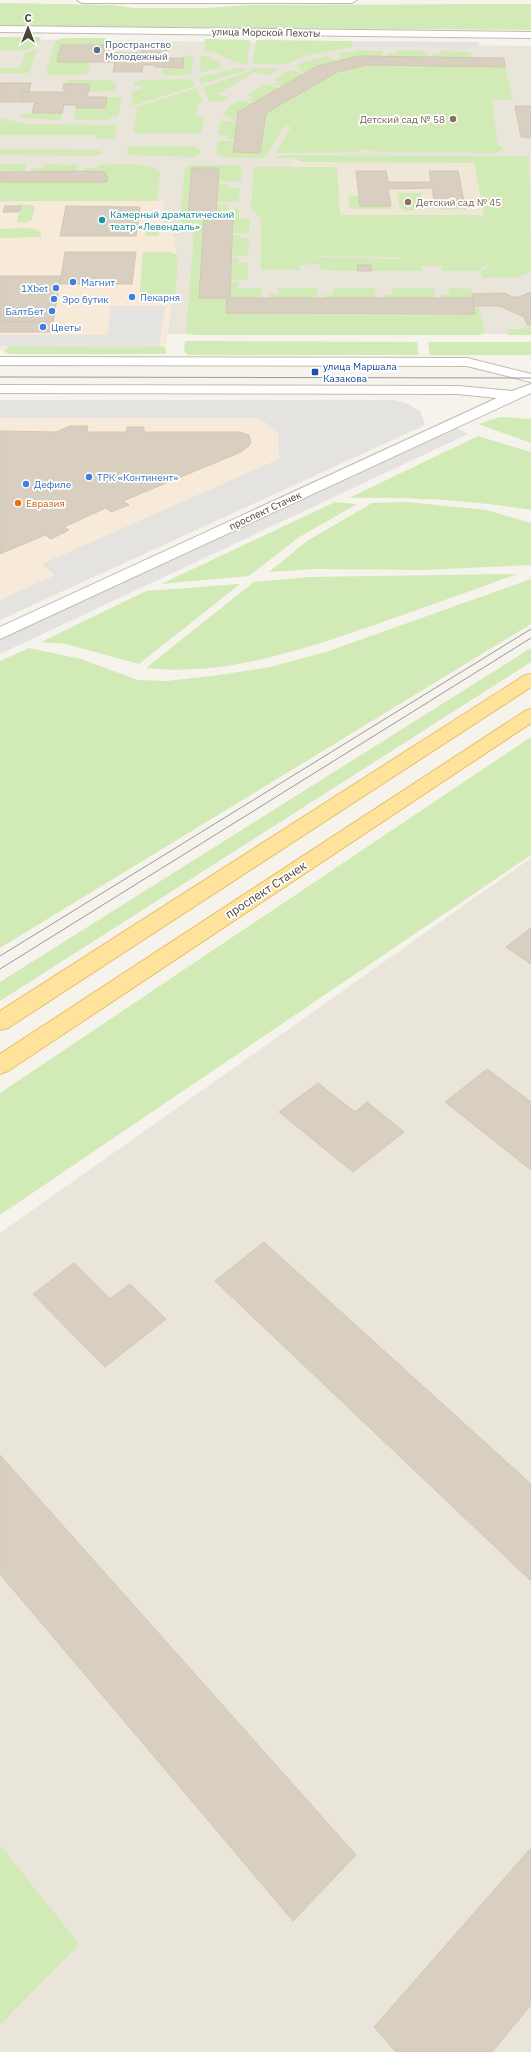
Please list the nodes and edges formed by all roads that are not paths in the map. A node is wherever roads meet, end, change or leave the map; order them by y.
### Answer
1 (82, 0) edge
2 (352, 0) edge
3 (0, 29) edge
4 (531, 35) edge
5 (0, 361) edge
6 (531, 378) edge
7 (531, 388) edge
8 (0, 389) edge
9 (514, 396) junction
10 (531, 401) edge
11 (0, 634) edge
12 (531, 678) edge
13 (531, 715) edge
14 (0, 1022) edge
15 (0, 1065) edge

1 - 2 street
3 - 4 street, улица Морской Пехоты
5 - 6 street
7 - 9 street, проспект Стачек
8 - 9 street
9 - 10 street
9 - 11 street, проспект Стачек
12 - 14 main road
13 - 15 main road, проспект Стачек

